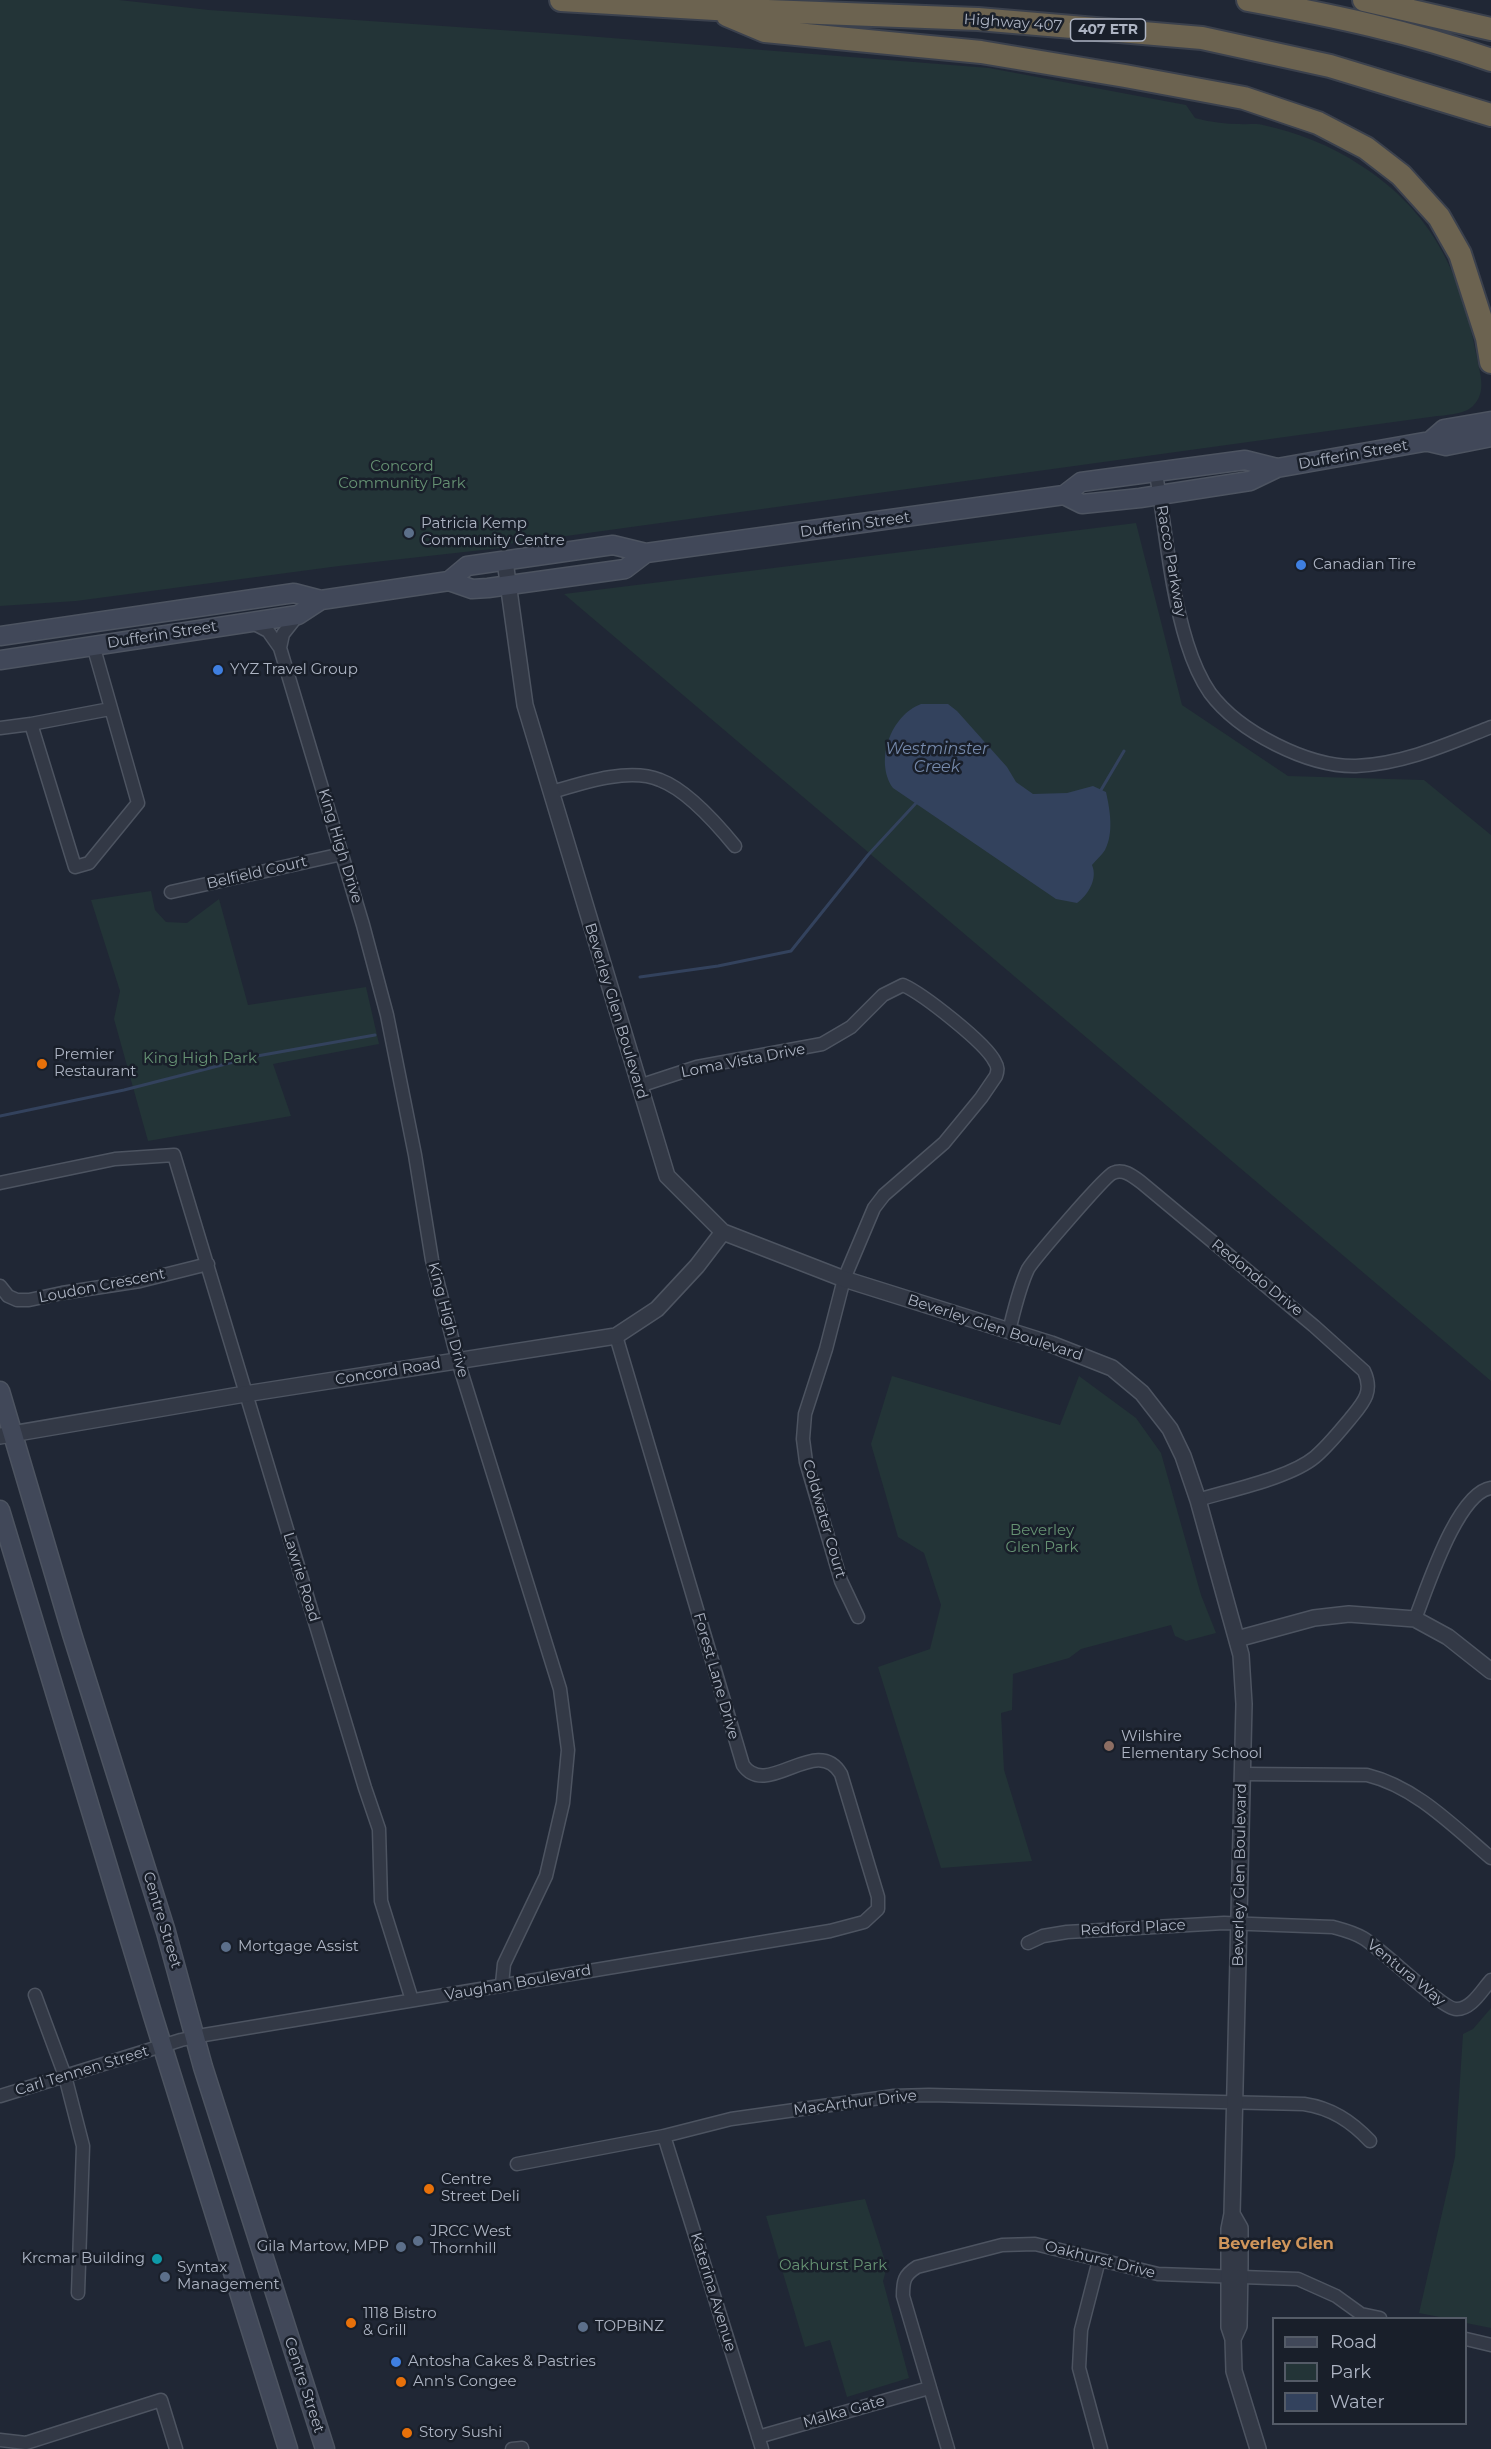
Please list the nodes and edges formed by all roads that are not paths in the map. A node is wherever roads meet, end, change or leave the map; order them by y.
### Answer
1 (561, 0) edge
2 (1248, 0) edge
3 (1364, 0) edge
4 (715, 9) junction
5 (1491, 28) edge
6 (1491, 60) edge
7 (1491, 115) edge
8 (1491, 362) edge
9 (1491, 421) edge
10 (1491, 437) edge
11 (1430, 442) junction
12 (1277, 468) junction
13 (1156, 474) junction
14 (1159, 494) junction
15 (1064, 495) junction
16 (646, 553) junction
17 (505, 561) junction
18 (449, 581) junction
19 (510, 585) junction
20 (321, 600) junction
21 (298, 615) junction
22 (250, 622) junction
23 (71, 626) junction
24 (0, 636) edge
25 (0, 644) edge
26 (93, 645) junction
27 (280, 648) junction
28 (0, 660) edge
29 (110, 709) junction
30 (31, 724) junction
31 (0, 728) edge
32 (1491, 728) edge
33 (552, 792) junction
34 (735, 846) dead end
35 (342, 854) junction
36 (171, 892) dead end
37 (639, 1086) junction
38 (0, 1183) edge
39 (723, 1232) junction
40 (208, 1264) junction
41 (844, 1279) junction
42 (0, 1286) edge
43 (1009, 1331) junction
44 (616, 1335) junction
45 (458, 1361) junction
46 (0, 1390) edge
47 (245, 1394) junction
48 (6, 1435) edge
49 (1491, 1488) edge
50 (1198, 1500) junction
51 (0, 1510) edge
52 (858, 1617) dead end
53 (1415, 1619) junction
54 (1237, 1639) junction
55 (1491, 1671) edge
56 (1242, 1774) junction
57 (1491, 1858) edge
58 (871, 1917) joint
59 (1239, 1923) junction
60 (1028, 1943) dead end
61 (1491, 1980) edge
62 (502, 1984) junction
63 (35, 1995) dead end
64 (412, 2000) junction
65 (195, 2037) junction
66 (163, 2046) junction
67 (65, 2076) junction
68 (0, 2096) edge
69 (1235, 2102) junction
70 (664, 2136) junction
71 (1370, 2141) dead end
72 (517, 2164) dead end
73 (1099, 2260) junction
74 (1234, 2277) junction
75 (78, 2293) dead end
76 (1372, 2317) edge
77 (1467, 2339) edge
78 (1491, 2345) edge
79 (929, 2388) junction
80 (0, 2440) edge
81 (760, 2443) edge
82 (176, 2449) edge
83 (288, 2449) edge
84 (325, 2449) edge
85 (948, 2449) edge
86 (1101, 2449) edge
87 (1258, 2449) edge

1 - 4 highway, Highway 407 / 407 ETR
2 - 6 highway
3 - 5 highway
4 - 7 highway, Highway 407 / 407 ETR
4 - 8 highway
9 - 11 main road, Dufferin Street
10 - 11 main road, Dufferin Street
11 - 12 main road, Dufferin Street
12 - 13 main road, Dufferin Street
12 - 14 main road, Dufferin Street
13 - 14 street, Racco Parkway
13 - 15 main road, Dufferin Street
14 - 15 main road, Dufferin Street
14 - 32 street, Racco Parkway
15 - 16 main road, Dufferin Street
16 - 17 main road, Dufferin Street
16 - 19 main road, Dufferin Street
17 - 18 main road, Dufferin Street
17 - 19 street, Beverley Glen Boulevard
18 - 19 main road, Dufferin Street
18 - 20 main road, Dufferin Street
19 - 33 street, Beverley Glen Boulevard
20 - 21 main road, Dufferin Street
20 - 23 main road, Dufferin Street
21 - 22 main road, Dufferin Street
21 - 27 street
22 - 26 main road, Dufferin Street
22 - 27 street, King High Drive
23 - 24 main road, Dufferin Street
23 - 25 main road
26 - 28 main road, Dufferin Street
26 - 29 street
27 - 35 street, King High Drive
29 - 30 street
29 - 30 street
30 - 31 street
33 - 34 street
33 - 37 street, Beverley Glen Boulevard
35 - 36 street, Belfield Court
35 - 45 street, King High Drive
37 - 39 street, Beverley Glen Boulevard
37 - 41 street, Loma Vista Drive
38 - 40 street, Lawrie Road
39 - 41 street, Beverley Glen Boulevard
39 - 44 street, Concord Road
40 - 42 street, Loudon Crescent
40 - 47 street, Lawrie Road
41 - 43 street, Beverley Glen Boulevard
41 - 52 street, Coldwater Court
43 - 50 street, Beverley Glen Boulevard
43 - 50 street, Redondo Drive
44 - 45 street, Concord Road
44 - 58 street, Forest Lane Drive
45 - 47 street, Concord Road
45 - 62 street, King High Drive
46 - 48 main road, Centre Street
47 - 48 street, Concord Road
47 - 64 street, Lawrie Road
48 - 65 main road, Centre Street
49 - 53 street
50 - 54 street, Beverley Glen Boulevard
51 - 66 main road
53 - 54 street
53 - 55 street
54 - 56 street, Beverley Glen Boulevard
56 - 57 street
56 - 59 street, Beverley Glen Boulevard
58 - 62 street, Vaughan Boulevard
59 - 60 street, Redford Place
59 - 61 street, Ventura Way
59 - 69 street, Beverley Glen Boulevard
62 - 64 street, Vaughan Boulevard
63 - 67 street
64 - 65 street, Vaughan Boulevard
65 - 66 street, Vaughan Boulevard
65 - 84 main road, Centre Street
66 - 67 street, Carl Tennen Street
66 - 83 main road
67 - 68 street, Carl Tennen Street
67 - 75 street
69 - 70 street, MacArthur Drive
69 - 71 street, MacArthur Drive
69 - 74 street, Beverley Glen Boulevard
70 - 72 street, MacArthur Drive
70 - 81 street, Katerina Avenue
73 - 74 street, Oakhurst Drive
73 - 79 street, Oakhurst Drive
73 - 86 street
74 - 76 street, Oakhurst Drive
74 - 87 street, Beverley Glen Boulevard
77 - 78 street
79 - 81 street, Malka Gate
79 - 85 street, Oakhurst Drive
80 - 82 street

